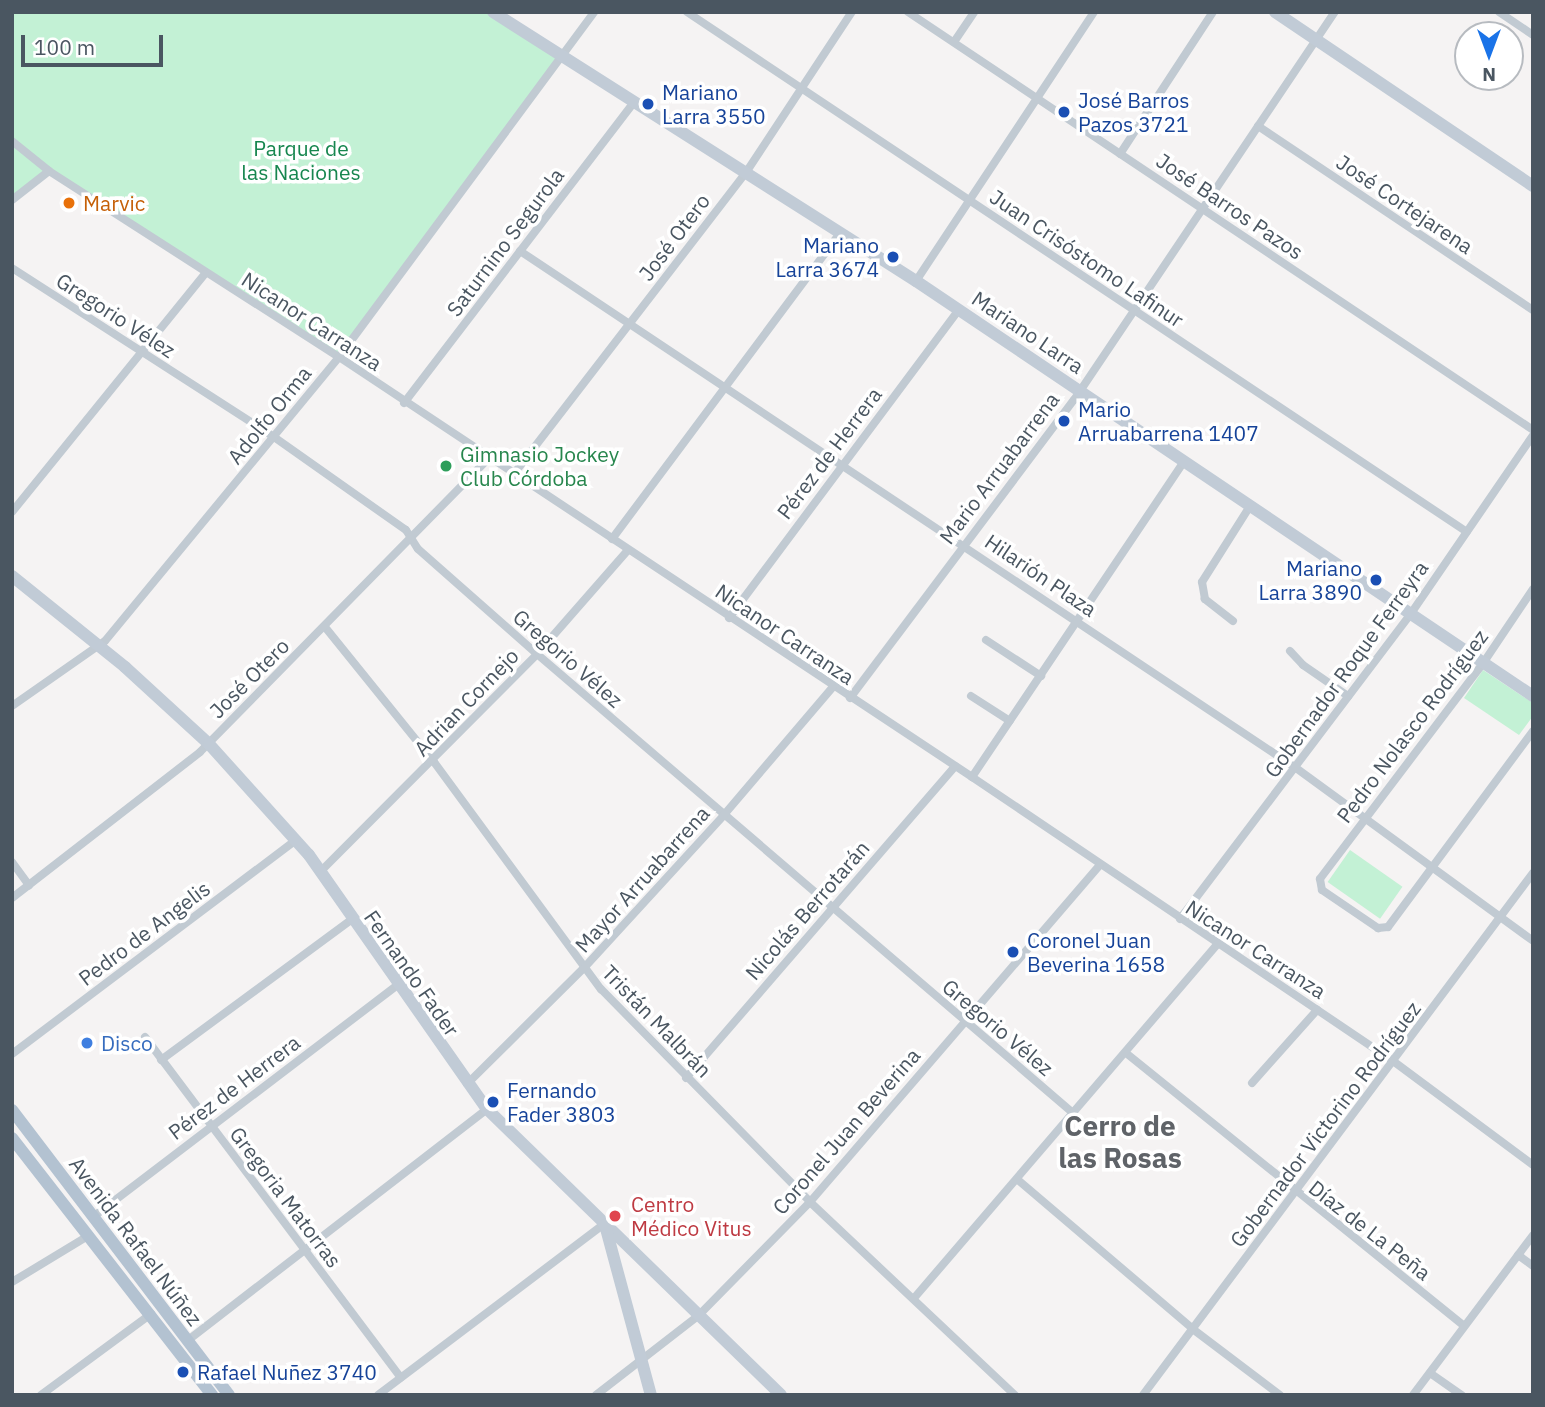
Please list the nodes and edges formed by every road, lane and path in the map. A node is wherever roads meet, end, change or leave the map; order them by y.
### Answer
1 (493, 12) edge
2 (594, 12) edge
3 (687, 12) edge
4 (852, 12) edge
5 (908, 12) edge
6 (974, 12) edge
7 (1094, 12) edge
8 (1213, 12) edge
9 (1275, 12) edge
10 (1335, 12) edge
11 (1499, 12) edge
12 (1533, 35) edge
13 (1316, 40) junction
14 (954, 42) junction
15 (562, 57) junction
16 (802, 89) junction
17 (1037, 98) junction
18 (633, 103) junction
19 (1258, 126) junction
20 (12, 141) edge
21 (1120, 153) junction
22 (49, 171) junction
23 (745, 174) junction
24 (1533, 186) edge
25 (12, 200) edge
26 (970, 201) junction
27 (1202, 208) junction
28 (840, 233) junction
29 (520, 251) junction
30 (12, 268) edge
31 (205, 274) junction
32 (916, 281) junction
33 (959, 309) junction
34 (1133, 310) junction
35 (1533, 310) edge
36 (629, 327) junction
37 (141, 353) junction
38 (339, 357) junction
39 (726, 390) junction
40 (1080, 390) junction
41 (404, 402) junction
42 (1533, 433) edge
43 (274, 437) junction
44 (488, 459) junction
45 (1184, 462) junction
46 (841, 465) junction
47 (513, 475) junction
48 (1250, 506) junction
49 (12, 512) edge
50 (1467, 532) junction
51 (612, 539) junction
52 (412, 540) junction
53 (963, 543) junction
54 (628, 550) junction
55 (12, 576) edge
56 (1533, 589) edge
57 (1412, 612) junction
58 (729, 618) junction
59 (1077, 621) junction
60 (1233, 621) dead end
61 (325, 627) junction
62 (986, 640) dead end
63 (97, 645) junction
64 (1290, 650) dead end
65 (537, 654) junction
66 (1484, 662) junction
67 (1041, 676) junction
68 (832, 688) junction
69 (971, 696) dead end
70 (1348, 696) junction
71 (1533, 696) edge
72 (850, 698) junction
73 (12, 706) edge
74 (1010, 721) junction
75 (1533, 731) edge
76 (209, 744) junction
77 (434, 762) junction
78 (955, 766) junction
79 (1296, 768) junction
80 (972, 777) junction
81 (723, 816) junction
82 (1366, 818) junction
83 (296, 840) junction
84 (12, 862) edge
85 (1099, 866) junction
86 (1432, 866) junction
87 (321, 871) junction
88 (1533, 873) edge
89 (29, 885) junction
90 (12, 898) edge
91 (832, 908) junction
92 (1500, 916) junction
93 (1180, 919) junction
94 (351, 920) junction
95 (1533, 941) edge
96 (1218, 944) junction
97 (583, 969) junction
98 (397, 985) junction
99 (1317, 1010) junction
100 (964, 1022) junction
101 (145, 1037) dead end
102 (1126, 1053) junction
103 (12, 1054) edge
104 (161, 1060) junction
105 (1394, 1061) junction
106 (686, 1078) junction
107 (1252, 1083) dead end
108 (467, 1084) junction
109 (487, 1109) junction
110 (12, 1110) edge
111 (1073, 1113) junction
112 (210, 1126) junction
113 (12, 1138) edge
114 (1533, 1165) edge
115 (1018, 1180) junction
116 (1295, 1194) junction
117 (810, 1202) junction
118 (93, 1217) junction
119 (604, 1224) junction
120 (1533, 1235) edge
121 (88, 1236) junction
122 (305, 1251) junction
123 (1518, 1255) junction
124 (1533, 1266) edge
125 (12, 1282) edge
126 (915, 1297) junction
127 (151, 1314) junction
128 (699, 1315) junction
129 (1464, 1326) junction
130 (1194, 1330) junction
131 (187, 1341) junction
132 (642, 1360) junction
133 (1430, 1373) junction
134 (401, 1378) junction
135 (1269, 1387) junction
136 (41, 1395) edge
137 (212, 1395) edge
138 (229, 1395) edge
139 (378, 1395) edge
140 (596, 1395) edge
141 (651, 1395) edge
142 (781, 1395) edge
143 (1015, 1395) edge
144 (1143, 1395) edge
145 (1264, 1395) edge
146 (1280, 1395) edge
147 (1413, 1395) edge
148 (1462, 1395) edge

1 - 15 main road, Mariano Larra
2 - 15 street, Adolfo Orma
3 - 16 street, Juan Crisóstomo Lafinur
4 - 16 street, José Otero
5 - 14 street, José Barros Pazos
6 - 14 street
7 - 17 street
8 - 21 street
9 - 13 main road
10 - 13 street, Mario Arruabarrena
11 - 12 street
13 - 19 street, Mario Arruabarrena
13 - 24 main road
14 - 17 street, José Barros Pazos
15 - 18 main road, Mariano Larra
15 - 38 street, Adolfo Orma
16 - 23 street, José Otero
16 - 26 street, Juan Crisóstomo Lafinur
17 - 21 street, José Barros Pazos
17 - 26 street
18 - 23 main road, Mariano Larra
18 - 29 street, Saturnino Segurola
19 - 27 street, Mario Arruabarrena
19 - 35 street, José Cortejarena
20 - 22 street, Nicanor Carranza
21 - 27 street, José Barros Pazos
22 - 25 street
22 - 31 street, Nicanor Carranza
23 - 28 main road, Mariano Larra
23 - 36 street, José Otero
26 - 32 street
26 - 34 street, Juan Crisóstomo Lafinur
27 - 34 street, Mario Arruabarrena
27 - 42 street, José Barros Pazos
28 - 32 main road, Mariano Larra
28 - 39 street
29 - 36 street, Hilarión Plaza
29 - 41 street, Saturnino Segurola
30 - 37 street, Gregorio Vélez
31 - 37 street
31 - 38 street, Nicanor Carranza
32 - 33 main road, Mariano Larra
33 - 40 main road, Mariano Larra
33 - 46 street, Pérez de Herrera
34 - 40 street, Mario Arruabarrena
34 - 50 street, Juan Crisóstomo Lafinur
36 - 39 street, Hilarión Plaza
36 - 47 street, José Otero
37 - 43 street, Gregorio Vélez
37 - 49 street
38 - 41 street, Nicanor Carranza
38 - 43 street, Adolfo Orma
39 - 46 street, Hilarión Plaza
39 - 51 street
40 - 45 main road, Mariano Larra
40 - 53 street, Mario Arruabarrena
41 - 44 street, Nicanor Carranza
42 - 50 street, Gobernador Roque Ferreyra
43 - 52 street, Gregorio Vélez
43 - 63 street, Adolfo Orma
44 - 47 street, Nicanor Carranza
44 - 52 street, José Otero
45 - 48 main road, Mariano Larra
45 - 59 street
46 - 53 street, Hilarión Plaza
46 - 58 street, Pérez de Herrera
47 - 51 street, Nicanor Carranza
48 - 57 main road, Mariano Larra
48 - 60 street
50 - 57 street, Gobernador Roque Ferreyra
51 - 54 street, Nicanor Carranza
52 - 61 street, José Otero
52 - 65 street, Gregorio Vélez
53 - 59 street, Hilarión Plaza
53 - 72 street, Mario Arruabarrena
54 - 58 street, Nicanor Carranza
54 - 65 street, Adrian Cornejo
55 - 63 main road, Fernando Fader
56 - 66 street, Pedro Nolasco Rodríguez
57 - 66 main road, Mariano Larra
57 - 70 street, Gobernador Roque Ferreyra
58 - 68 street, Nicanor Carranza
59 - 67 street
59 - 79 street, Hilarión Plaza
61 - 76 street, José Otero
61 - 77 street, Tristán Malbrán
62 - 67 street
63 - 73 street, Adolfo Orma
63 - 76 main road, Fernando Fader
64 - 70 street
65 - 77 street, Adrian Cornejo
65 - 81 street, Gregorio Vélez
66 - 71 main road, Mariano Larra
66 - 82 street, Pedro Nolasco Rodríguez
67 - 74 street
68 - 72 street, Nicanor Carranza
68 - 81 street, Mayor Arruabarrena
69 - 74 street
70 - 79 street, Gobernador Roque Ferreyra
72 - 78 street, Nicanor Carranza
74 - 80 street
75 - 86 street
76 - 83 main road, Fernando Fader
76 - 89 street, José Otero
77 - 87 street, Adrian Cornejo
77 - 97 street, Tristán Malbrán
78 - 80 street, Nicanor Carranza
78 - 91 street, Nicolás Berrotarán
79 - 82 street, Hilarión Plaza
79 - 93 street, Gobernador Roque Ferreyra
80 - 85 street, Nicanor Carranza
81 - 91 street, Gregorio Vélez
81 - 97 street, Mayor Arruabarrena
82 - 86 street, Hilarión Plaza
82 - 86 street, Pedro Nolasco Rodríguez
83 - 87 main road, Fernando Fader
83 - 103 street, Pedro de Angelis
84 - 89 street
85 - 93 street, Nicanor Carranza
85 - 100 street, Coronel Juan Beverina
86 - 92 street, Hilarión Plaza
87 - 94 main road, Fernando Fader
88 - 92 street, Gobernador Victorino Rodríguez
89 - 90 street, José Otero
91 - 100 street, Gregorio Vélez
91 - 106 street, Nicolás Berrotarán
92 - 95 street, Hilarión Plaza
92 - 105 street, Gobernador Victorino Rodríguez
93 - 96 street, Nicanor Carranza
94 - 98 main road, Fernando Fader
94 - 104 street
96 - 99 street, Nicanor Carranza
96 - 102 street
97 - 106 street, Tristán Malbrán
97 - 108 street, Mayor Arruabarrena
98 - 108 main road, Fernando Fader
98 - 112 street, Pérez de Herrera
99 - 105 street, Nicanor Carranza
99 - 107 street
100 - 111 street, Gregorio Vélez
100 - 117 street, Coronel Juan Beverina
101 - 104 street, Gregoria Matorras
102 - 111 street
102 - 116 street, Díaz de La Peña
104 - 112 street, Gregoria Matorras
105 - 114 street, Nicanor Carranza
105 - 116 street, Gobernador Victorino Rodríguez
106 - 117 street, Tristán Malbrán
108 - 109 main road, Fernando Fader
109 - 119 main road, Fernando Fader
109 - 122 street
110 - 118 main road, Avenida Rafael Núñez
111 - 115 street
112 - 118 street, Pérez de Herrera
112 - 122 street, Gregoria Matorras
113 - 121 main road, Avenida Rafael Núñez
115 - 126 street
115 - 130 street
116 - 129 street, Díaz de La Peña
116 - 130 street, Gobernador Victorino Rodríguez
117 - 126 street, Tristán Malbrán
117 - 128 street, Coronel Juan Beverina
118 - 131 main road, Avenida Rafael Núñez
119 - 128 main road, Fernando Fader
119 - 132 main road
119 - 134 street
120 - 123 street
121 - 125 street
121 - 127 main road, Avenida Rafael Núñez
122 - 131 street
122 - 134 street, Gregoria Matorras
123 - 124 street
123 - 129 street
126 - 143 street, Tristán Malbrán
127 - 136 street
127 - 137 main road, Avenida Rafael Núñez
128 - 132 street, Coronel Juan Beverina
128 - 142 main road, Fernando Fader
129 - 133 street
130 - 135 street
130 - 144 street, Gobernador Victorino Rodríguez
131 - 138 main road, Avenida Rafael Núñez
132 - 140 street, Coronel Juan Beverina
132 - 141 main road
133 - 147 street
133 - 148 street
134 - 139 street
135 - 145 street
135 - 146 street

